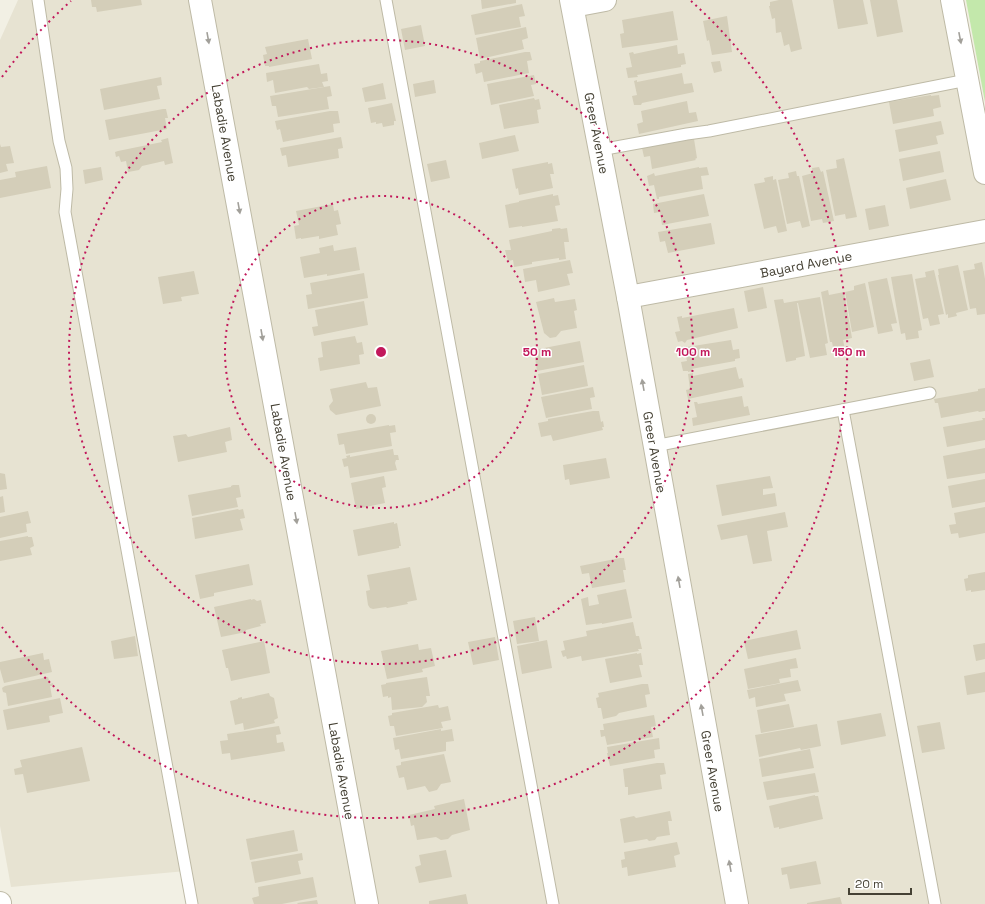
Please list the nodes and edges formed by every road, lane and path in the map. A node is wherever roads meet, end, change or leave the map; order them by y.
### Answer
1 (38, 0) edge
2 (200, 0) edge
3 (386, 0) edge
4 (605, 0) edge
5 (952, 0) edge
6 (572, 3) edge
7 (967, 80) junction
8 (600, 150) junction
9 (985, 173) edge
10 (985, 231) edge
11 (628, 297) junction
12 (930, 393) dead end
13 (843, 410) junction
14 (654, 446) junction
15 (192, 904) edge
16 (367, 904) edge
17 (554, 904) edge
18 (737, 904) edge
19 (935, 904) edge

1 - 15 lane
2 -> 16 street, Labadie Avenue
3 - 17 lane
4 - 6 street
5 -> 7 street
6 - 8 street, Greer Avenue
7 - 8 lane
7 - 9 street
8 - 11 street, Greer Avenue
10 - 11 street, Bayard Avenue
14 -> 11 street, Greer Avenue
12 - 13 lane
13 - 14 lane
13 - 19 lane
18 -> 14 street, Greer Avenue

